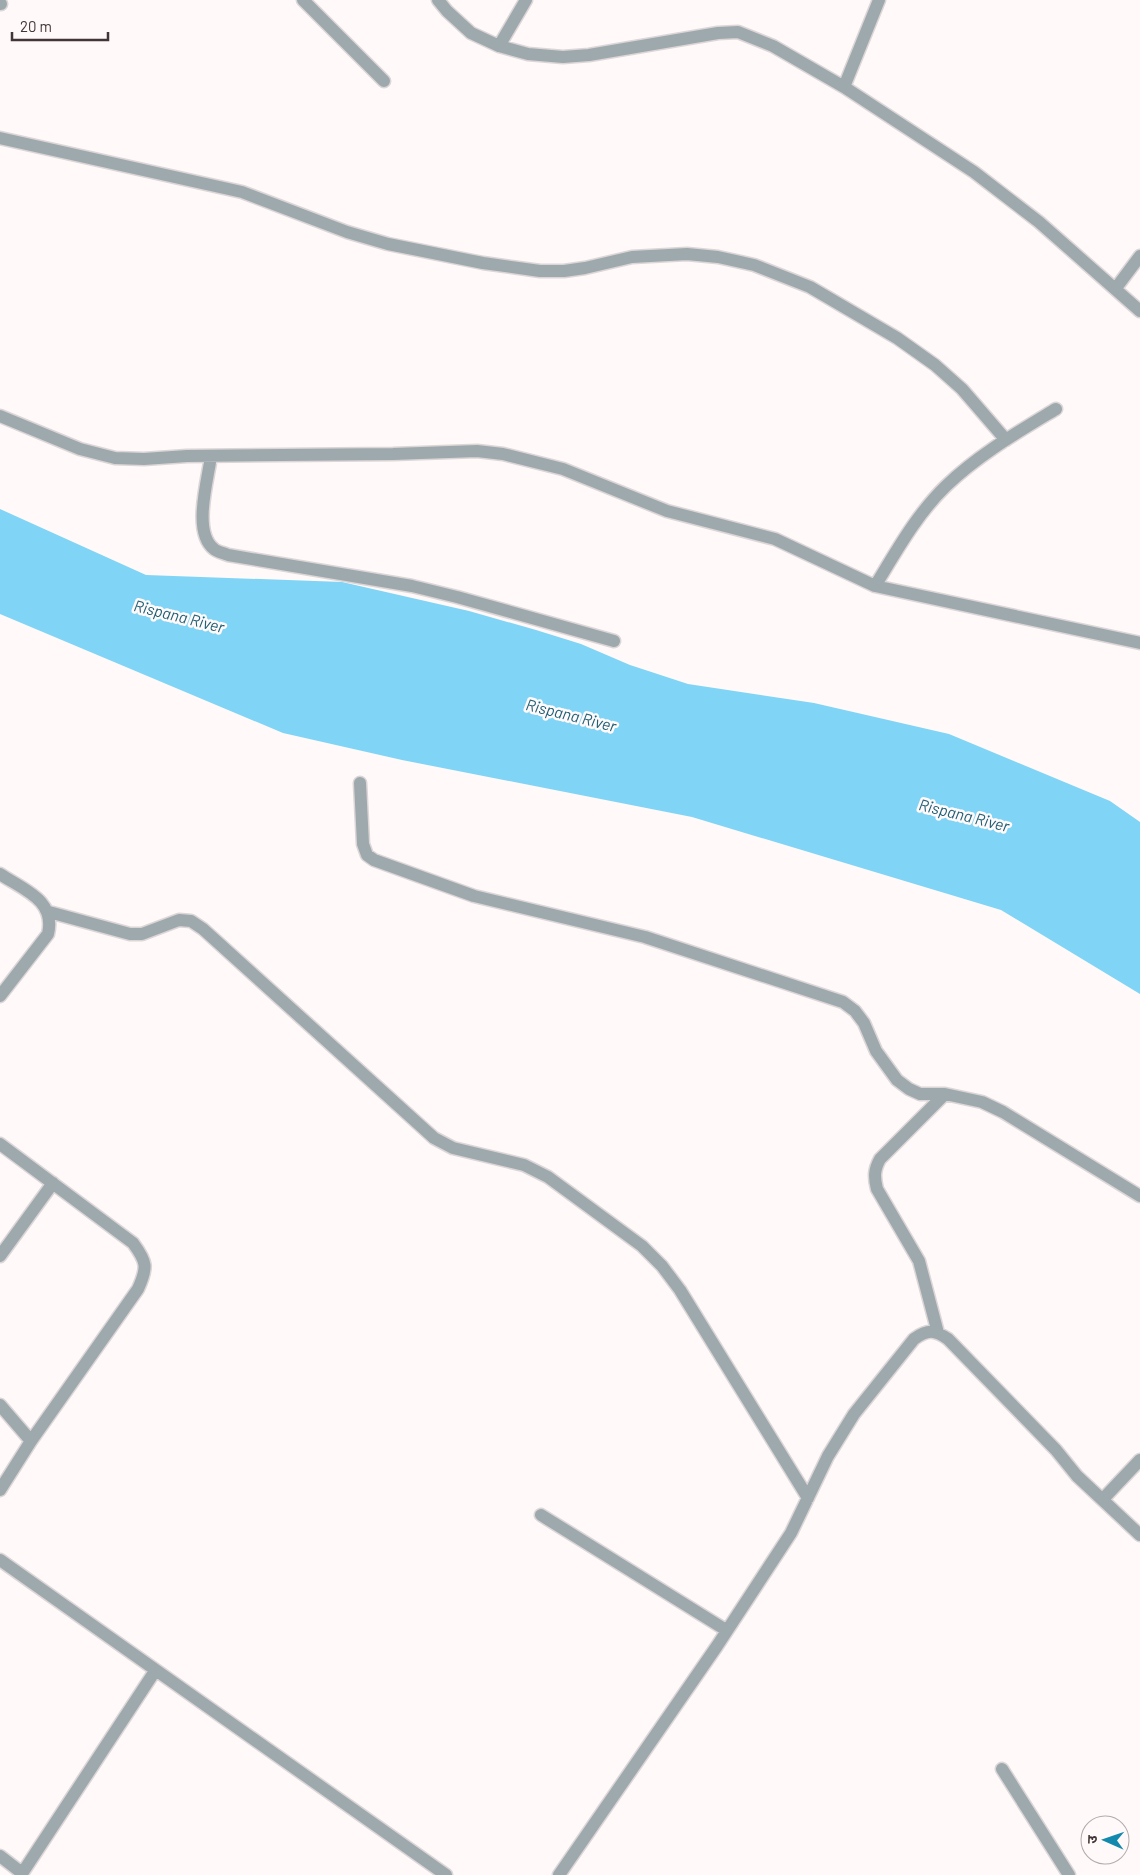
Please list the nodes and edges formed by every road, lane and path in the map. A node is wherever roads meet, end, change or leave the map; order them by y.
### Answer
1 (303, 0) edge
2 (438, 0) edge
3 (526, 0) edge
4 (879, 0) edge
5 (499, 46) junction
6 (384, 81) dead end
7 (844, 87) junction
8 (0, 138) edge
9 (1140, 256) edge
10 (1116, 288) junction
11 (1140, 311) edge
12 (1056, 409) dead end
13 (0, 416) edge
14 (1006, 440) junction
15 (211, 456) junction
16 (875, 586) junction
17 (614, 641) dead end
18 (1140, 643) edge
19 (360, 783) dead end
20 (0, 874) edge
21 (49, 912) junction
22 (0, 996) edge
23 (945, 1094) junction
24 (0, 1144) edge
25 (53, 1183) junction
26 (1140, 1196) edge
27 (0, 1256) edge
28 (938, 1333) junction
29 (0, 1405) edge
30 (31, 1441) junction
31 (1140, 1460) edge
32 (0, 1490) edge
33 (808, 1498) junction
34 (1103, 1499) junction
35 (541, 1515) dead end
36 (1140, 1535) edge
37 (0, 1560) edge
38 (726, 1630) junction
39 (155, 1671) junction
40 (1002, 1770) dead end
41 (0, 1856) edge
42 (22, 1874) edge
43 (446, 1875) edge
44 (559, 1875) edge
45 (1069, 1875) edge

1 - 6 street
2 - 5 street
3 - 5 street
4 - 7 street
5 - 7 street
7 - 10 street
8 - 14 street
9 - 10 street
10 - 11 street
12 - 14 street
13 - 15 street
14 - 16 street
15 - 16 street
15 - 17 street
16 - 18 street
19 - 23 street
20 - 21 street
21 - 22 street
21 - 33 street
23 - 26 street
23 - 28 street
24 - 25 street
25 - 27 street
25 - 30 street
28 - 33 street
28 - 34 street
29 - 30 street
30 - 32 street
31 - 34 street
33 - 38 street
34 - 36 street
35 - 38 street
37 - 39 street
38 - 44 street
39 - 42 street
39 - 43 street
40 - 45 street
41 - 42 street

